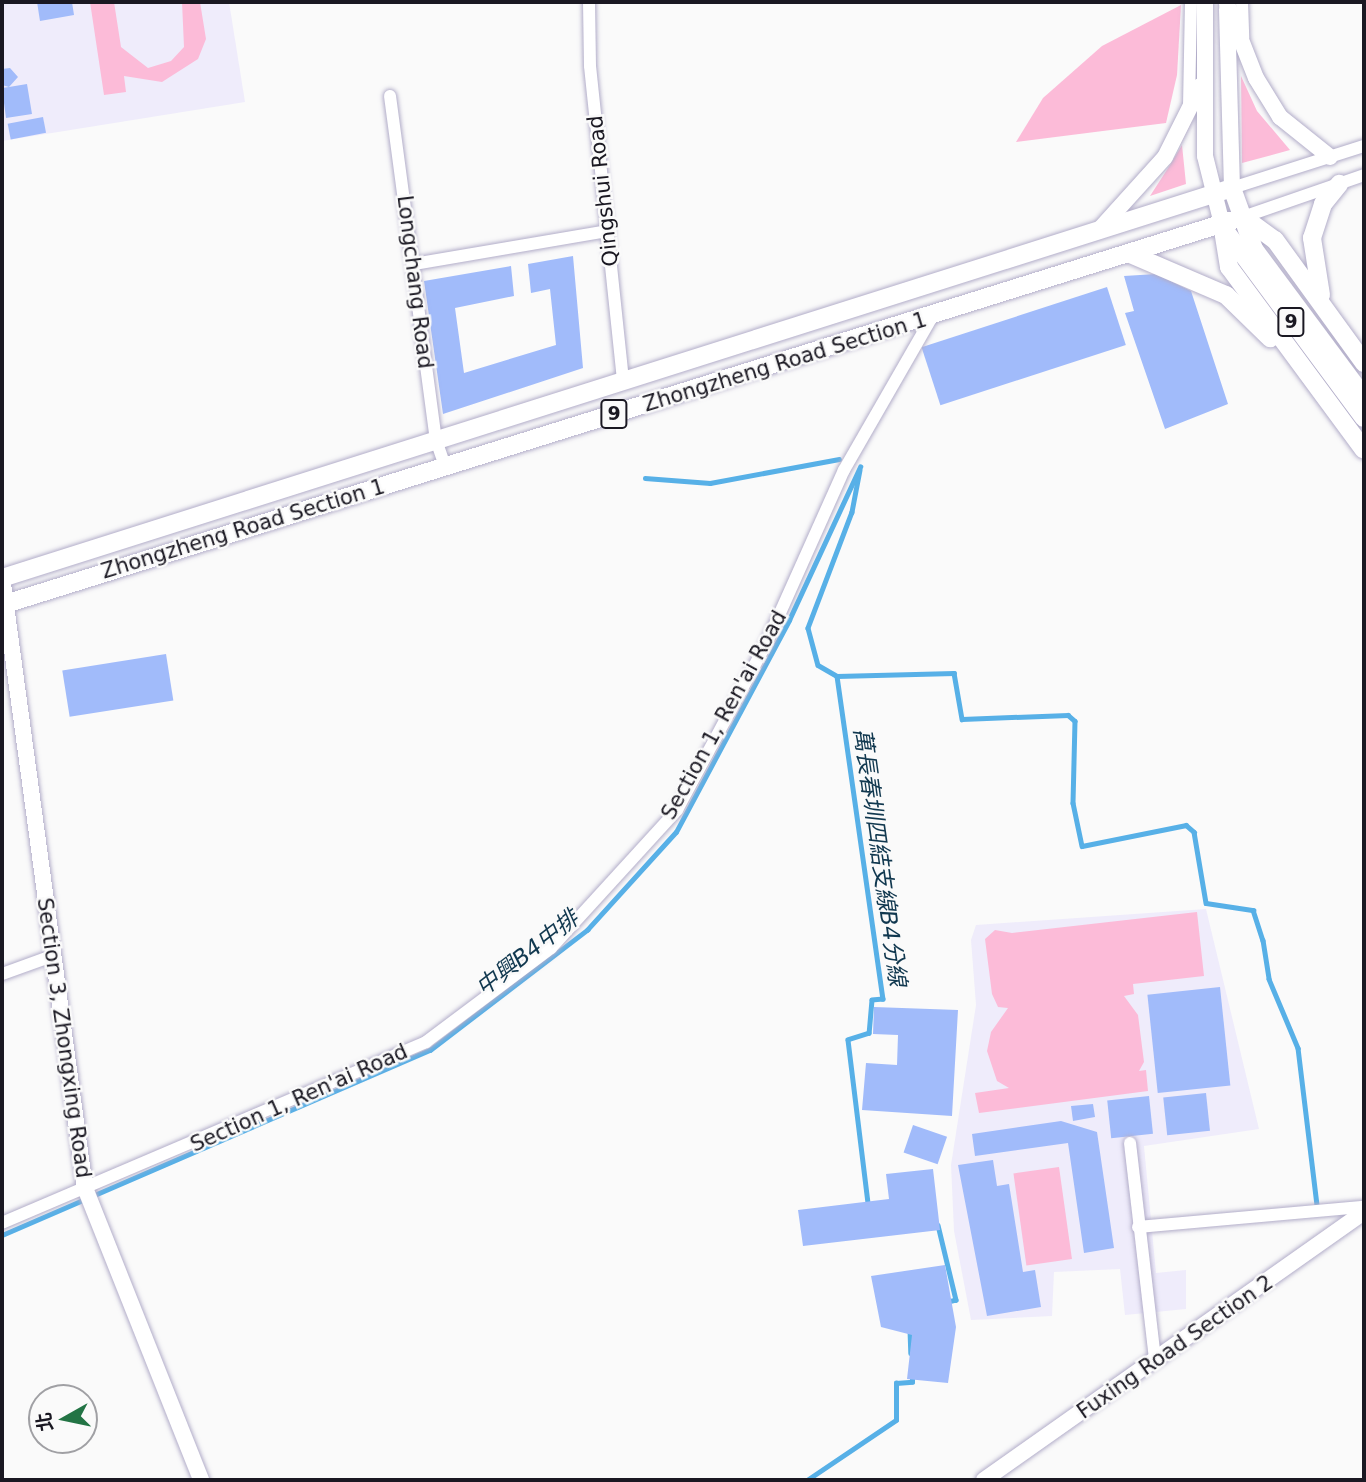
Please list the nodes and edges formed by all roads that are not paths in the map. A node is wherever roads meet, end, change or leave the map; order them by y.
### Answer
1 (589, 2) edge
2 (1191, 2) edge
3 (1205, 2) edge
4 (1232, 2) edge
5 (1203, 79) junction
6 (390, 96) dead end
7 (1189, 108) junction
8 (1364, 146) edge
9 (1330, 157) junction
10 (1364, 175) edge
11 (1339, 184) junction
12 (1232, 188) junction
13 (1213, 194) junction
14 (1242, 217) junction
15 (1222, 224) junction
16 (1099, 230) junction
17 (608, 232) junction
18 (1128, 253) junction
19 (414, 264) junction
20 (931, 319) junction
21 (1333, 320) junction
22 (1364, 363) edge
23 (1304, 372) junction
24 (623, 381) junction
25 (1364, 397) edge
26 (1364, 418) edge
27 (436, 440) junction
28 (1364, 450) edge
29 (445, 466) junction
30 (2, 578) edge
31 (4, 604) edge
32 (52, 956) junction
33 (2, 974) edge
34 (1130, 1143) dead end
35 (85, 1188) junction
36 (1364, 1209) edge
37 (2, 1223) edge
38 (1138, 1227) junction
39 (1155, 1358) junction
40 (201, 1480) edge
41 (984, 1480) edge

1 - 17 street, Qingshui Road
2 - 7 street
3 - 5 street
4 - 9 street
4 - 12 street
5 - 7 street
5 - 13 street
6 - 19 street, Longchang Road
7 - 16 street
8 - 9 street
9 - 12 street
10 - 11 street
11 - 14 street
11 - 21 main road
12 - 13 main road, Zhongzheng Road Section 1 / 9
12 - 14 main road, 9
13 - 15 street
13 - 16 main road, Zhongzheng Road Section 1 / 9
14 - 15 main road, Zhongzheng Road Section 1 / 9
14 - 21 main road
14 - 25 main road, 9
15 - 18 main road, Zhongzheng Road Section 1 / 9
15 - 23 main road
15 - 26 main road, 9
16 - 24 main road, Zhongzheng Road Section 1 / 9
17 - 19 street
17 - 24 street, Qingshui Road
18 - 20 main road, Zhongzheng Road Section 1 / 9
18 - 23 main road
19 - 27 street, Longchang Road
20 - 29 main road, Zhongzheng Road Section 1 / 9
20 - 35 street, Section 1, Ren'ai Road
21 - 22 main road
23 - 28 main road
24 - 27 main road, Zhongzheng Road Section 1 / 9
27 - 29 street, Longchang Road
27 - 30 main road, Zhongzheng Road Section 1 / 9
29 - 31 main road, Zhongzheng Road Section 1 / 9
30 - 31 street, Section 3, Zhongxing Road
31 - 32 street, Section 3, Zhongxing Road
32 - 33 street
32 - 35 street, Section 3, Zhongxing Road
34 - 38 street
35 - 37 street, Section 1, Ren'ai Road
35 - 40 street, Section 3, Zhongxing Road
36 - 38 street
36 - 39 street, Fuxing Road Section 2
38 - 39 street
39 - 41 street, Fuxing Road Section 2

